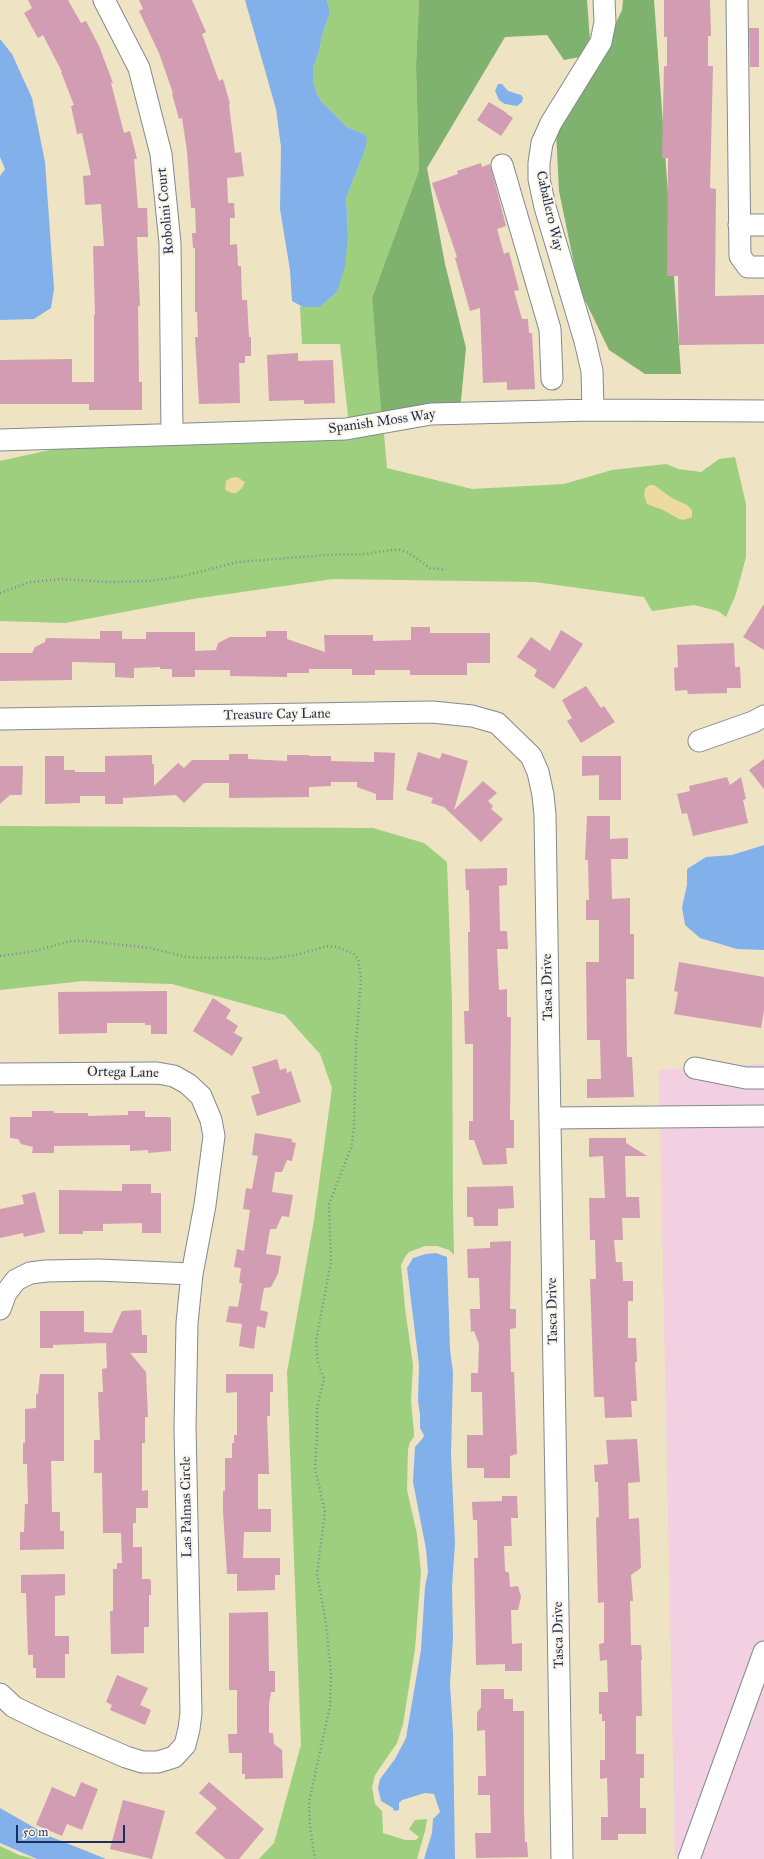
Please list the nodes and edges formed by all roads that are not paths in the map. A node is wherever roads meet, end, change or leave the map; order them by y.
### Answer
1 (104, 0) edge
2 (604, 0) edge
3 (737, 0) edge
4 (502, 165) dead end
5 (739, 225) junction
6 (764, 225) edge
7 (559, 253) junction
8 (532, 267) junction
9 (764, 267) edge
10 (552, 379) dead end
11 (593, 410) junction
12 (764, 411) edge
13 (172, 434) junction
14 (0, 440) edge
15 (764, 716) edge
16 (0, 718) edge
17 (699, 741) dead end
18 (534, 764) joint
19 (695, 1068) dead end
20 (0, 1074) edge
21 (764, 1078) edge
22 (764, 1116) edge
23 (550, 1118) junction
24 (192, 1274) junction
25 (0, 1309) edge
26 (764, 1652) edge
27 (0, 1694) edge
28 (562, 1859) edge
29 (689, 1859) edge

1 - 13 street, Robolini Court
2 - 7 street, Caballero Way
3 - 5 street
4 - 8 street
5 - 6 street
5 - 9 street
7 - 8 street
7 - 11 street, Caballero Way
8 - 10 street
11 - 12 street, Spanish Moss Way
11 - 13 street, Spanish Moss Way
13 - 14 street, Spanish Moss Way
15 - 17 street
16 - 18 street, Treasure Cay Lane
18 - 23 street, Tasca Drive
19 - 21 street
20 - 24 street, Ortega Lane
22 - 23 street
23 - 28 street, Tasca Drive
24 - 25 street
24 - 27 street, Las Palmas Circle
26 - 29 street

